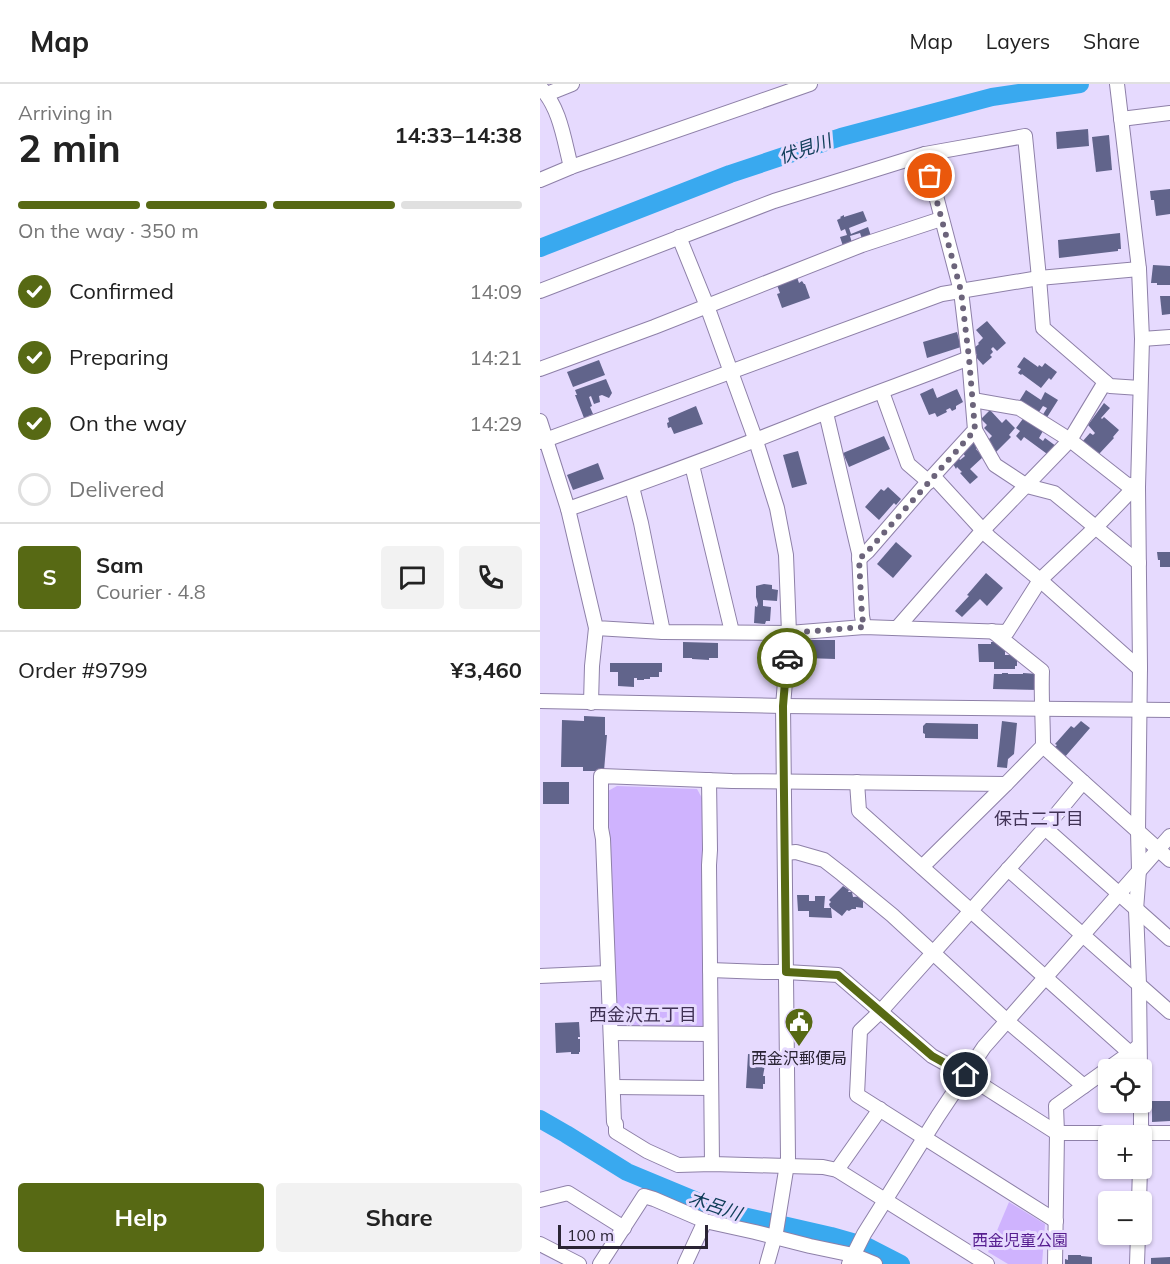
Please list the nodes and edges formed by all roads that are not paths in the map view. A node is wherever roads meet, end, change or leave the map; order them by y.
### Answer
1 (572, 84) edge
2 (810, 84) edge
3 (1117, 84) edge
4 (543, 91) edge
5 (1170, 113) edge
6 (1121, 115) junction
7 (925, 154) junction
8 (571, 167) junction
9 (540, 180) edge
10 (941, 219) junction
11 (679, 237) junction
12 (1139, 269) junction
13 (1040, 278) junction
14 (540, 291) edge
15 (961, 291) junction
16 (707, 306) junction
17 (1170, 337) edge
18 (1142, 339) junction
19 (969, 358) junction
20 (540, 369) edge
21 (730, 371) junction
22 (1105, 382) junction
23 (1140, 388) junction
24 (882, 392) junction
25 (973, 400) junction
26 (826, 412) junction
27 (540, 421) edge
28 (975, 430) junction
29 (1070, 440) junction
30 (543, 441) edge
31 (756, 441) junction
32 (692, 465) junction
33 (931, 479) junction
34 (1027, 486) junction
35 (632, 487) junction
36 (1138, 487) junction
37 (568, 508) junction
38 (1095, 528) junction
39 (983, 530) junction
40 (859, 559) junction
41 (1138, 563) junction
42 (1040, 580) junction
43 (864, 627) junction
44 (596, 628) junction
45 (897, 628) junction
46 (663, 632) junction
47 (732, 632) junction
48 (992, 632) junction
49 (789, 633) junction
50 (1140, 669) junction
51 (540, 701) edge
52 (591, 703) junction
53 (783, 706) junction
54 (1043, 708) junction
55 (1139, 710) junction
56 (1170, 710) edge
57 (1043, 746) junction
58 (709, 780) junction
59 (784, 782) junction
60 (857, 782) junction
61 (1083, 782) junction
62 (1006, 784) junction
63 (1045, 828) junction
64 (1138, 831) junction
65 (1170, 836) edge
66 (1158, 850) junction
67 (785, 853) junction
68 (1170, 860) edge
69 (922, 867) junction
70 (1008, 869) junction
71 (1139, 870) junction
72 (1120, 894) junction
73 (1136, 910) junction
74 (970, 912) junction
75 (1082, 936) junction
76 (1170, 939) edge
77 (933, 951) junction
78 (710, 970) junction
79 (786, 972) junction
80 (608, 973) junction
81 (540, 976) edge
82 (1045, 978) junction
83 (1139, 984) junction
84 (881, 1011) junction
85 (1170, 1012) edge
86 (1007, 1021) junction
87 (610, 1033) junction
88 (710, 1034) junction
89 (1135, 1050) junction
90 (1137, 1059) edge
91 (966, 1075) junction
92 (1084, 1086) junction
93 (613, 1088) junction
94 (711, 1088) junction
95 (880, 1109) junction
96 (1057, 1133) junction
97 (1170, 1133) edge
98 (1098, 1134) edge
99 (1152, 1134) edge
100 (925, 1138) junction
101 (712, 1164) junction
102 (787, 1166) junction
103 (837, 1170) junction
104 (540, 1200) edge
105 (886, 1200) junction
106 (705, 1221) junction
107 (1056, 1221) junction
108 (624, 1228) junction
109 (775, 1235) junction
110 (540, 1244) edge
111 (1137, 1245) edge
112 (853, 1256) edge
113 (579, 1264) edge
114 (600, 1264) edge
115 (685, 1264) edge
116 (767, 1264) edge
117 (875, 1264) edge
118 (987, 1264) edge
119 (1055, 1264) edge
120 (1137, 1264) edge

1 - 4 street
2 - 8 street
3 - 6 street
4 - 8 street
5 - 6 street
6 - 12 street
7 - 10 street
7 - 11 street
7 - 13 street
8 - 9 street
10 - 15 street
10 - 16 street
11 - 14 street
11 - 16 street
12 - 13 street
12 - 18 street
13 - 15 street
13 - 22 street
15 - 19 street
15 - 21 street
16 - 20 street
16 - 21 street
17 - 18 street
18 - 23 street
19 - 24 street
19 - 25 street
21 - 30 street
21 - 31 street
22 - 23 street
22 - 29 street
23 - 36 street
24 - 26 street
24 - 33 street
25 - 28 street
25 - 29 street
26 - 31 street
26 - 40 street
27 - 30 street
28 - 33 street
28 - 34 street
29 - 34 street
29 - 36 street
30 - 37 street
31 - 32 street
31 - 49 street
32 - 35 street
32 - 47 street
33 - 39 street
33 - 40 street
34 - 38 street
34 - 39 street
35 - 37 street
35 - 46 street
36 - 38 street
36 - 41 street
37 - 44 street
38 - 41 street
38 - 42 street
39 - 42 street
39 - 45 street
40 - 43 street
41 - 50 street
42 - 48 street
42 - 50 street
43 - 45 street
43 - 49 street
44 - 46 street
44 - 52 street
45 - 48 street
46 - 47 street
47 - 49 street
48 - 54 street
49 - 53 street
50 - 55 street
51 - 52 street
52 - 53 street
53 - 54 street
53 - 59 street
54 - 55 street
54 - 57 street
55 - 56 street
55 - 64 street
57 - 61 street
57 - 62 street
58 - 59 street
58 - 78 street
58 - 80 street
59 - 60 street
59 - 67 street
60 - 62 street
60 - 69 street
61 - 63 street
61 - 64 street
62 - 69 street
63 - 70 street
63 - 72 street
64 - 66 street
64 - 71 street
65 - 66 street
66 - 68 street
66 - 71 street
67 - 77 street
67 - 79 street
69 - 74 street
70 - 74 street
70 - 75 street
71 - 72 street
71 - 73 street
72 - 73 street
72 - 75 street
73 - 76 street
73 - 83 street
74 - 77 street
74 - 82 street
75 - 82 street
75 - 83 street
77 - 84 street
77 - 86 street
78 - 79 street
78 - 88 street
79 - 84 street
79 - 102 street
80 - 81 street
80 - 87 street
82 - 86 street
82 - 89 street
83 - 85 street
83 - 89 street
84 - 91 street
84 - 95 street
86 - 91 street
86 - 92 street
87 - 88 street
87 - 93 street
88 - 94 street
89 - 90 street
89 - 92 street
91 - 96 street
91 - 100 street
92 - 96 street
93 - 94 street
93 - 101 street
94 - 101 street
95 - 100 street
95 - 103 street
96 - 98 street
96 - 107 street
97 - 99 street
100 - 105 street
100 - 107 street
101 - 102 street
102 - 103 street
102 - 109 street
103 - 105 street
104 - 108 street
105 - 112 street
105 - 118 street
106 - 108 street
106 - 109 street
106 - 115 street
107 - 119 street
108 - 114 street
109 - 112 street
109 - 116 street
110 - 113 street
111 - 120 street
112 - 117 street

